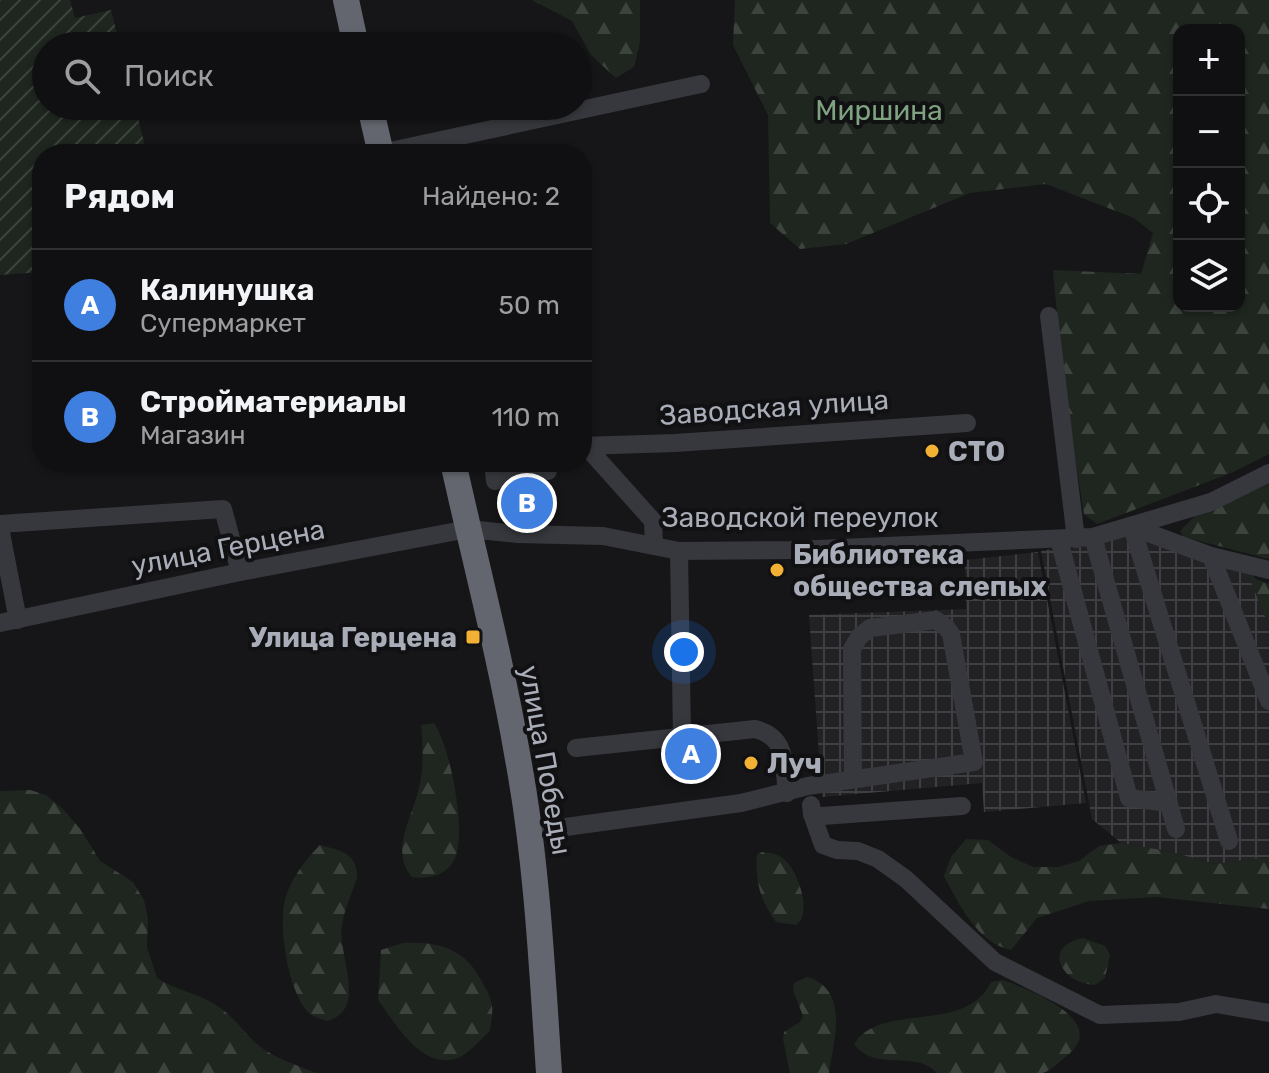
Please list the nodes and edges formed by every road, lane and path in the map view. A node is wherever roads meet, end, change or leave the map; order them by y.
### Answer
1 (346, 0) edge
2 (353, 32) edge
3 (701, 84) dead end
4 (592, 108) edge
5 (373, 120) edge
6 (534, 120) edge
7 (379, 144) edge
8 (423, 144) edge
9 (1049, 316) dead end
10 (967, 423) dead end
11 (592, 446) edge
12 (592, 455) edge
13 (461, 472) edge
14 (494, 472) edge
15 (543, 472) edge
16 (1269, 473) edge
17 (0, 526) edge
18 (1132, 527) junction
19 (468, 529) junction
20 (1076, 538) junction
21 (654, 546) junction
22 (679, 551) junction
23 (1211, 556) junction
24 (1269, 570) edge
25 (240, 572) junction
26 (9, 622) edge
27 (1269, 701) edge
28 (682, 736) junction
29 (576, 748) dead end
30 (853, 779) junction
31 (808, 786) junction
32 (787, 793) junction
33 (1169, 803) junction
34 (962, 806) dead end
35 (812, 814) junction
36 (1176, 829) dead end
37 (529, 832) junction
38 (1229, 841) dead end
39 (1269, 1013) edge
40 (549, 1073) edge

1 - 2 highway
3 - 4 street
5 - 7 highway
6 - 8 street
9 - 20 street
10 - 11 street, Заводская улица
12 - 21 street, Заводская улица
13 - 19 highway, улица Победы
14 - 15 street
16 - 18 street, Заводской переулок
17 - 25 street
17 - 26 street
18 - 20 street, Заводской переулок
18 - 23 street
18 - 38 street
19 - 21 street, Заводской переулок
19 - 25 street, улица Герцена
19 - 37 highway, улица Победы
20 - 22 street, Заводской переулок
20 - 33 street
20 - 33 street
21 - 22 street, Заводской переулок
22 - 28 street
23 - 24 street
23 - 27 street
25 - 26 street, улица Герцена
28 - 29 street
28 - 32 street
30 - 30 street
30 - 31 street
31 - 32 street
31 - 35 street
32 - 37 street
33 - 36 street
34 - 35 street
35 - 39 street
37 - 40 highway, улица Победы

